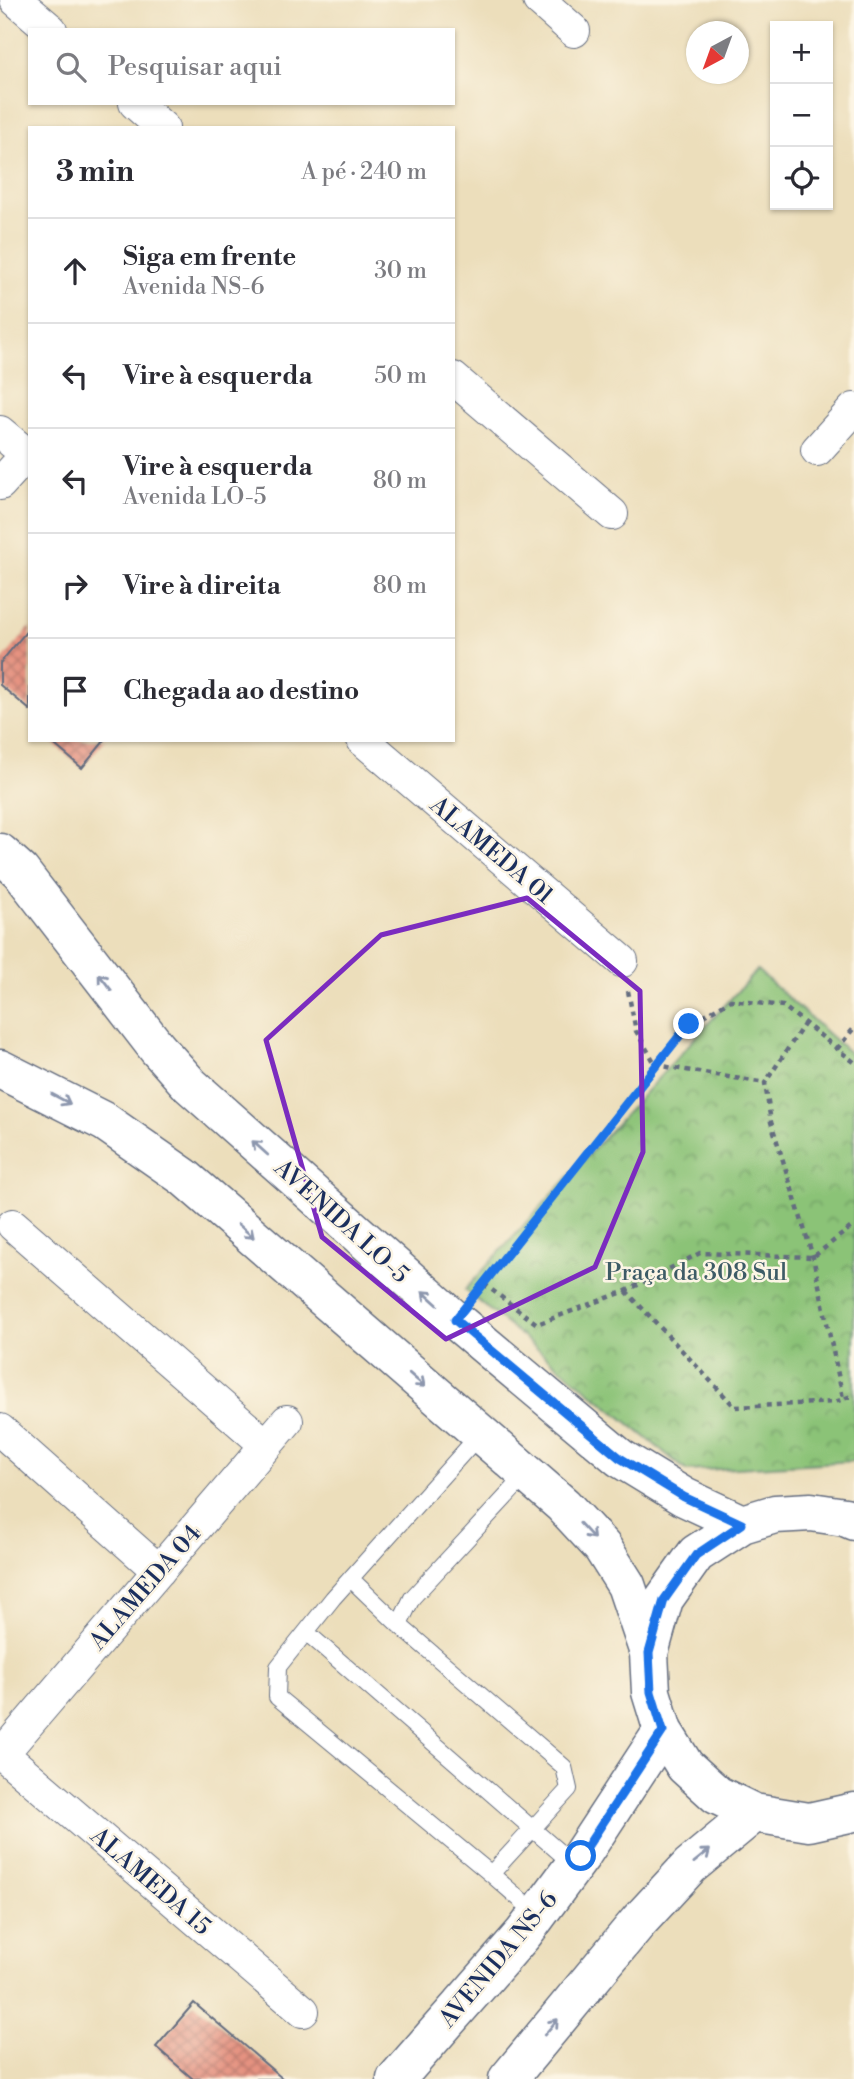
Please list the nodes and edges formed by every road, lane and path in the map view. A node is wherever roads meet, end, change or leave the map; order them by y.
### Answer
1 (16, 0) edge
2 (539, 0) edge
3 (49, 28) edge
4 (575, 31) dead end
5 (137, 105) edge
6 (161, 126) edge
7 (455, 380) edge
8 (854, 409) edge
9 (0, 432) edge
10 (817, 450) dead end
11 (28, 453) edge
12 (28, 455) edge
13 (0, 484) edge
14 (612, 514) dead end
15 (365, 742) edge
16 (0, 853) edge
17 (622, 961) joint
18 (804, 1023) junction
19 (854, 1027) edge
20 (837, 1049) junction
21 (854, 1062) edge
22 (656, 1065) junction
23 (0, 1069) edge
24 (765, 1083) junction
25 (13, 1225) dead end
26 (854, 1225) edge
27 (813, 1257) junction
28 (484, 1284) junction
29 (625, 1291) junction
30 (455, 1320) junction
31 (854, 1395) edge
32 (843, 1398) junction
33 (287, 1421) dead end
34 (0, 1430) edge
35 (480, 1434) junction
36 (266, 1446) junction
37 (527, 1474) junction
38 (851, 1516) edge
39 (742, 1524) junction
40 (159, 1571) junction
41 (351, 1579) junction
42 (399, 1625) junction
43 (306, 1632) junction
44 (649, 1653) junction
45 (663, 1731) junction
46 (1, 1753) edge
47 (854, 1812) edge
48 (754, 1813) junction
49 (531, 1829) junction
50 (574, 1865) junction
51 (491, 1874) junction
52 (537, 1915) junction
53 (303, 2011) dead end
54 (396, 2079) edge
55 (508, 2079) edge

1 - 3 street
2 - 4 street
5 - 6 street
7 - 14 street
8 - 10 street
9 - 11 street
12 - 13 street
15 - 17 street, ALAMEDA 01
30 -> 16 main road, AVENIDA LO-5
17 - 22 path
18 - 20 path
18 - 22 path
18 - 24 path
19 - 20 path
20 - 21 path
22 - 24 path
22 - 28 path
23 -> 35 main road
24 - 27 path
25 - 36 street
26 - 27 path
27 - 29 path
27 - 32 path
28 - 29 path
28 - 30 path
29 - 32 path
30 - 39 main road, AVENIDA LO-5
31 - 32 path
33 - 36 street, ALAMEDA 04
34 - 40 street
35 - 37 main road
35 - 41 lane
36 - 40 street, ALAMEDA 04
37 - 42 lane
37 -> 44 main road
38 - 39 main road
39 - 44 main road
40 - 46 street, ALAMEDA 04
41 - 42 lane
41 - 43 lane
42 - 49 lane
43 - 49 lane
43 - 51 lane
44 - 45 main road
45 - 48 main road
45 - 50 main road, AVENIDA NS-6
46 - 53 street, ALAMEDA 15
47 - 48 main road
55 -> 48 main road
49 - 50 lane
49 - 51 lane
50 - 52 main road, AVENIDA NS-6
51 - 52 lane
52 - 54 main road, AVENIDA NS-6

